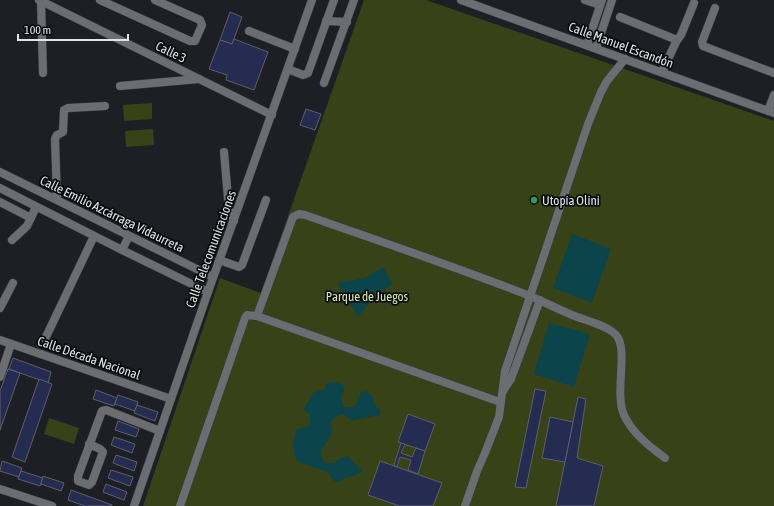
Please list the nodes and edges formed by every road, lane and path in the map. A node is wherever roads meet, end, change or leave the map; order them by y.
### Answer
1 (155, 0) edge
2 (312, 0) edge
3 (334, 0) edge
4 (354, 0) edge
5 (461, 0) edge
6 (586, 0) edge
7 (612, 0) edge
8 (40, 1) edge
9 (105, 1) edge
10 (601, 3) edge
11 (694, 3) dead end
12 (715, 8) dead end
13 (620, 17) dead end
14 (326, 21) junction
15 (347, 22) junction
16 (249, 31) dead end
17 (677, 40) junction
18 (587, 46) junction
19 (596, 48) junction
20 (295, 49) junction
21 (625, 59) junction
22 (288, 69) junction
23 (662, 72) junction
24 (43, 73) dead end
25 (774, 73) edge
26 (200, 79) junction
27 (324, 83) dead end
28 (120, 86) dead end
29 (774, 94) edge
30 (105, 106) dead end
31 (771, 112) edge
32 (272, 115) junction
33 (224, 152) dead end
34 (0, 172) edge
35 (27, 185) junction
36 (0, 188) edge
37 (20, 198) junction
38 (57, 199) junction
39 (266, 200) dead end
40 (0, 202) edge
41 (36, 207) junction
42 (31, 218) junction
43 (234, 221) junction
44 (94, 236) junction
45 (129, 236) junction
46 (12, 240) dead end
47 (122, 250) junction
48 (219, 260) junction
49 (213, 277) junction
50 (13, 283) dead end
51 (208, 292) junction
52 (530, 296) junction
53 (540, 300) junction
54 (0, 308) edge
55 (257, 316) junction
56 (45, 339) dead end
57 (0, 340) edge
58 (12, 344) junction
59 (0, 377) edge
60 (502, 392) junction
61 (171, 399) junction
62 (500, 402) junction
63 (160, 431) junction
64 (89, 444) junction
65 (665, 458) dead end
66 (0, 489) edge
67 (52, 506) edge
68 (134, 506) edge
69 (180, 506) edge
70 (465, 506) edge

1 - 9 street
2 - 20 street, Calle Telecomunicaciones
3 - 14 street
4 - 15 street
5 - 18 street, Calle Manuel Escandón
6 - 10 street
7 - 19 street
8 - 24 street
8 - 26 street, Calle 3
10 - 18 street
11 - 17 street
12 - 25 street
13 - 17 street
14 - 15 street
14 - 22 street
15 - 27 street
16 - 20 street
17 - 23 street
18 - 19 street, Calle Manuel Escandón
19 - 21 street, Calle Manuel Escandón
20 - 22 street, Calle Telecomunicaciones
21 - 23 street, Calle Manuel Escandón
21 - 52 street
22 - 32 street, Calle Telecomunicaciones
23 - 31 street, Calle Manuel Escandón
26 - 28 street
26 - 32 street, Calle 3
29 - 31 street
30 - 38 street
32 - 43 street, Calle Telecomunicaciones
33 - 43 street
34 - 35 street, Calle Emilio Azcárraga Vidaurreta
35 - 37 street
35 - 38 street, Calle Emilio Azcárraga Vidaurreta
36 - 37 street, Calle Emilio Azcárraga Vidaurreta
37 - 41 street, Calle Emilio Azcárraga Vidaurreta
38 - 45 street, Calle Emilio Azcárraga Vidaurreta
39 - 48 street
40 - 42 street
41 - 42 street
41 - 44 street, Calle Emilio Azcárraga Vidaurreta
42 - 46 street
43 - 48 street, Calle Telecomunicaciones
44 - 47 street, Calle Emilio Azcárraga Vidaurreta
44 - 56 street
45 - 47 street
45 - 49 street, Calle Emilio Azcárraga Vidaurreta
47 - 51 street, Calle Emilio Azcárraga Vidaurreta
48 - 49 street, Calle Telecomunicaciones
49 - 51 street, Calle Telecomunicaciones
50 - 54 street
51 - 61 street, Calle Telecomunicaciones
52 - 53 street
52 - 55 street
52 - 60 street
53 - 60 street
53 - 65 street
55 - 62 street
55 - 69 street
57 - 58 street, Calle Década Nacional
58 - 59 street
58 - 61 street, Calle Década Nacional
60 - 62 street
61 - 63 street, Calle Telecomunicaciones
62 - 70 street
63 - 64 street
63 - 68 street, Calle Telecomunicaciones
64 - 64 street
66 - 67 street

